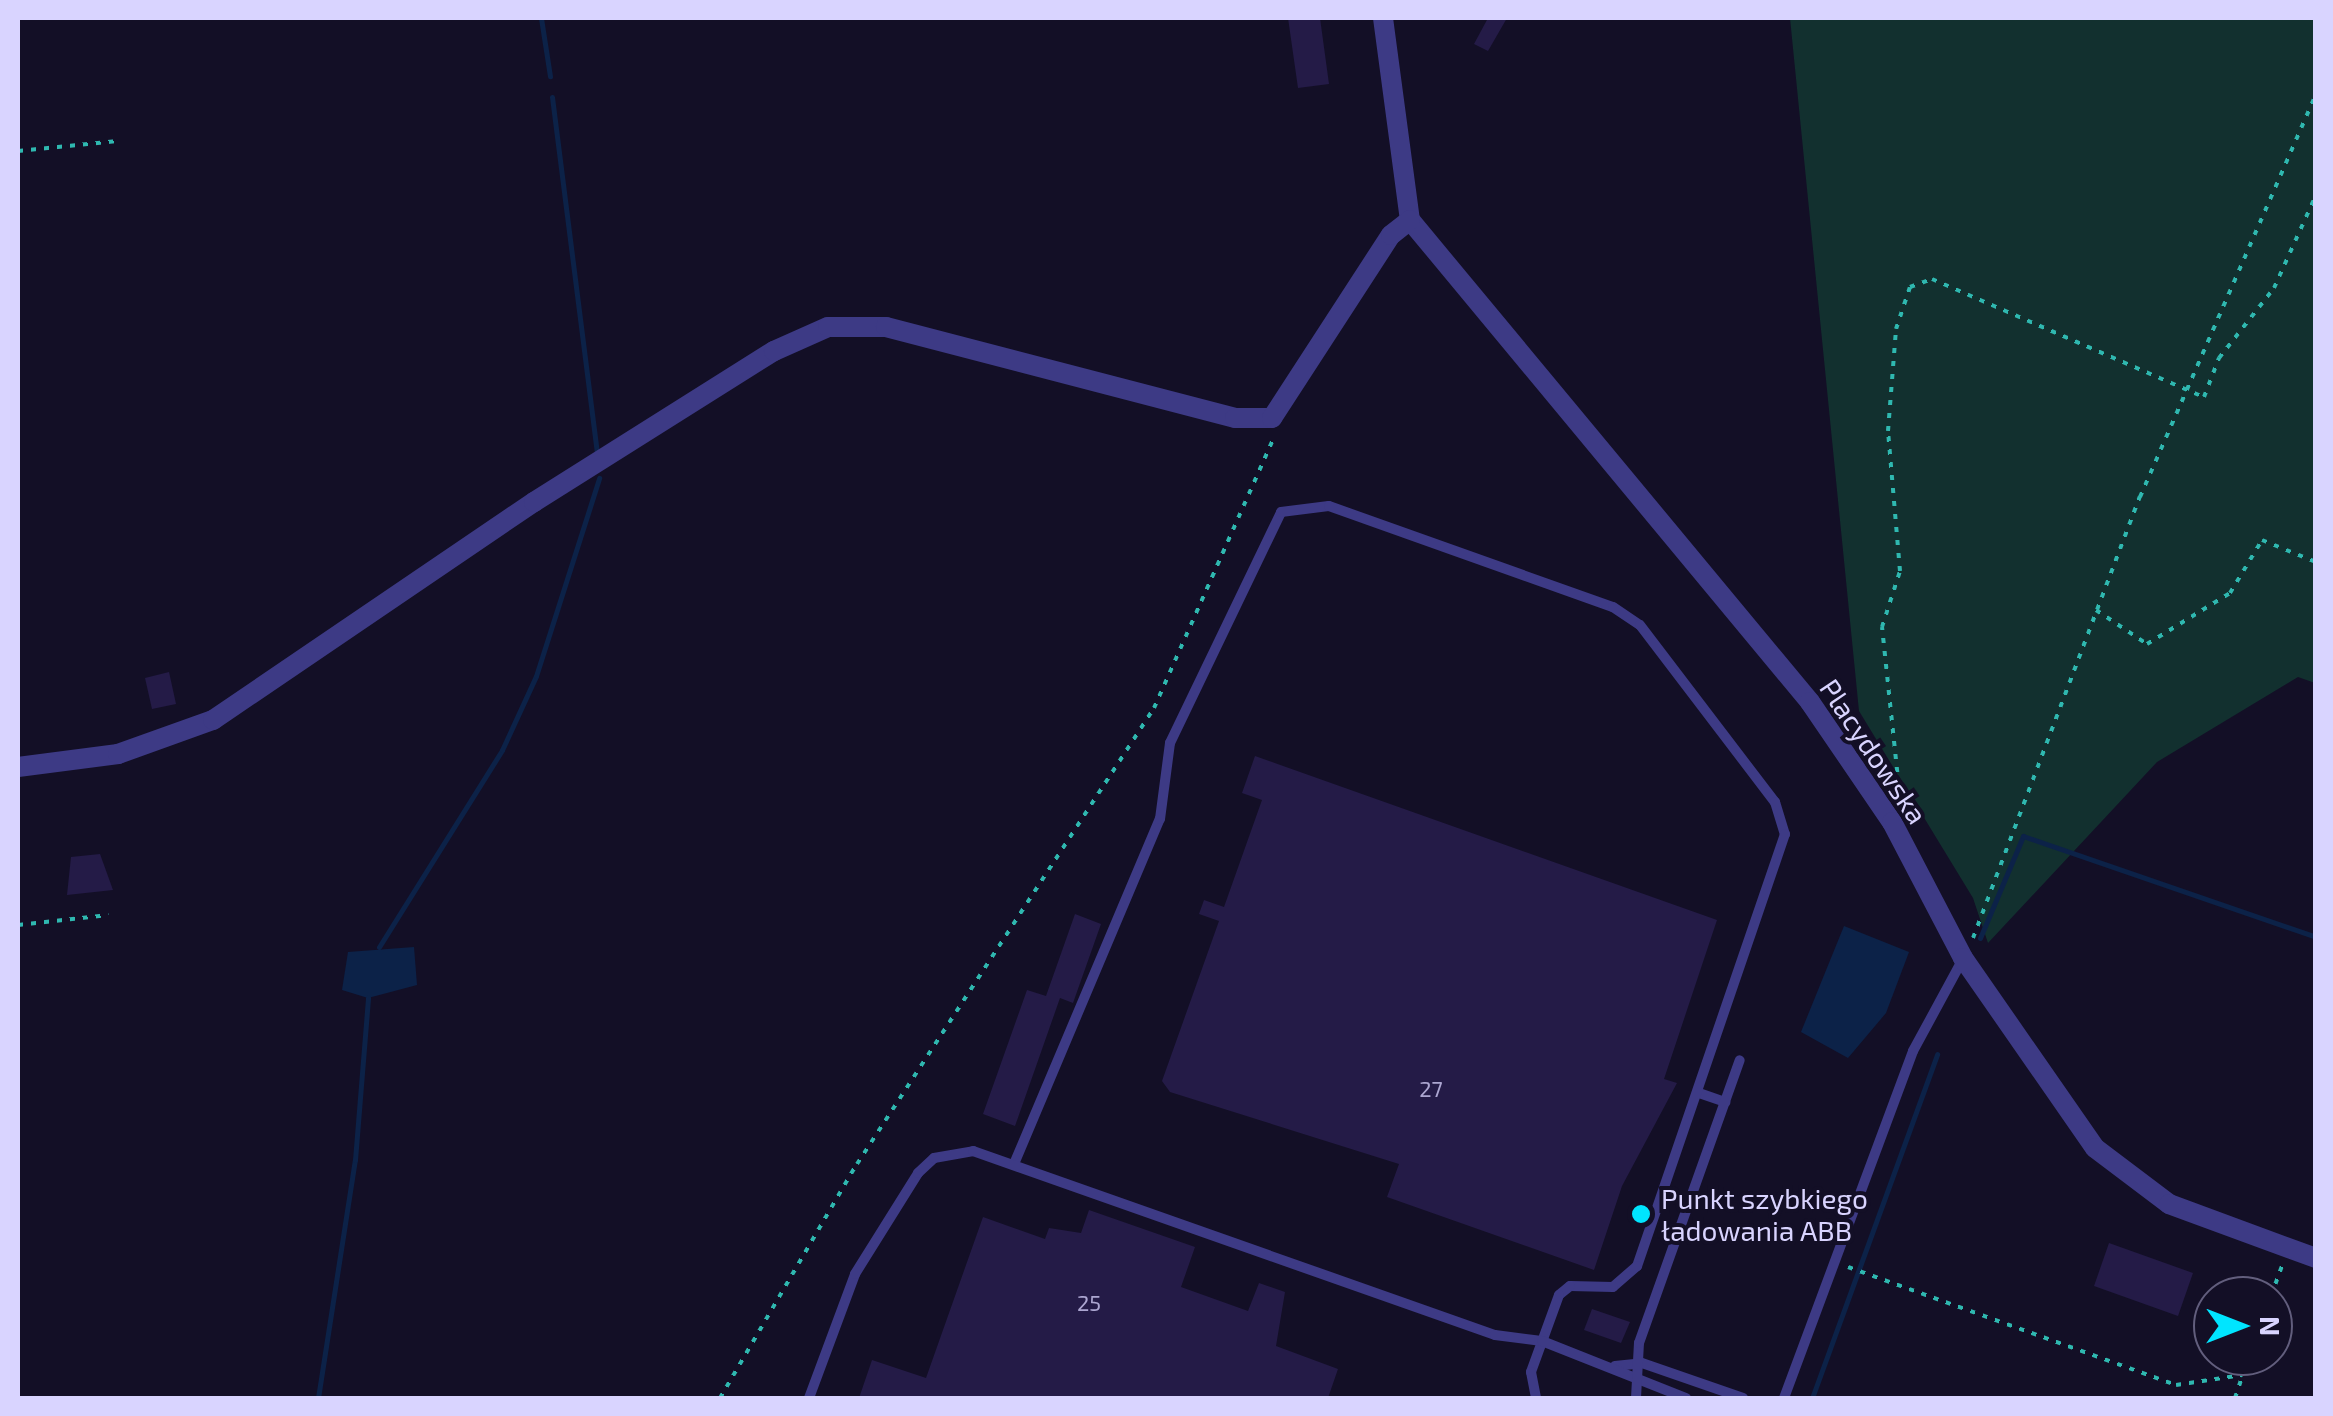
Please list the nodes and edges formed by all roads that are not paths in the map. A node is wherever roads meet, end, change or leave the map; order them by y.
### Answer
1 (1383, 18) edge
2 (1410, 220) junction
3 (18, 767) edge
4 (1963, 958) junction
5 (1740, 1060) dead end
6 (1698, 1093) junction
7 (1724, 1102) junction
8 (1014, 1164) junction
9 (2316, 1258) edge
10 (1542, 1341) junction
11 (1642, 1364) junction
12 (1613, 1366) junction
13 (1642, 1382) junction
14 (809, 1398) edge
15 (1536, 1398) edge
16 (1636, 1398) edge
17 (1686, 1398) edge
18 (1743, 1398) edge
19 (1784, 1398) edge

1 - 2 street
2 - 3 street
2 - 4 street, Placydowska
4 - 9 street, Placydowska
4 - 19 lane
5 - 7 lane
6 - 7 lane
6 - 8 lane
6 - 10 lane
7 - 11 lane
8 - 10 lane
8 - 14 lane
10 - 12 lane
10 - 15 lane
11 - 12 lane
11 - 13 lane
11 - 18 lane
12 - 13 lane
13 - 16 lane
13 - 17 lane

